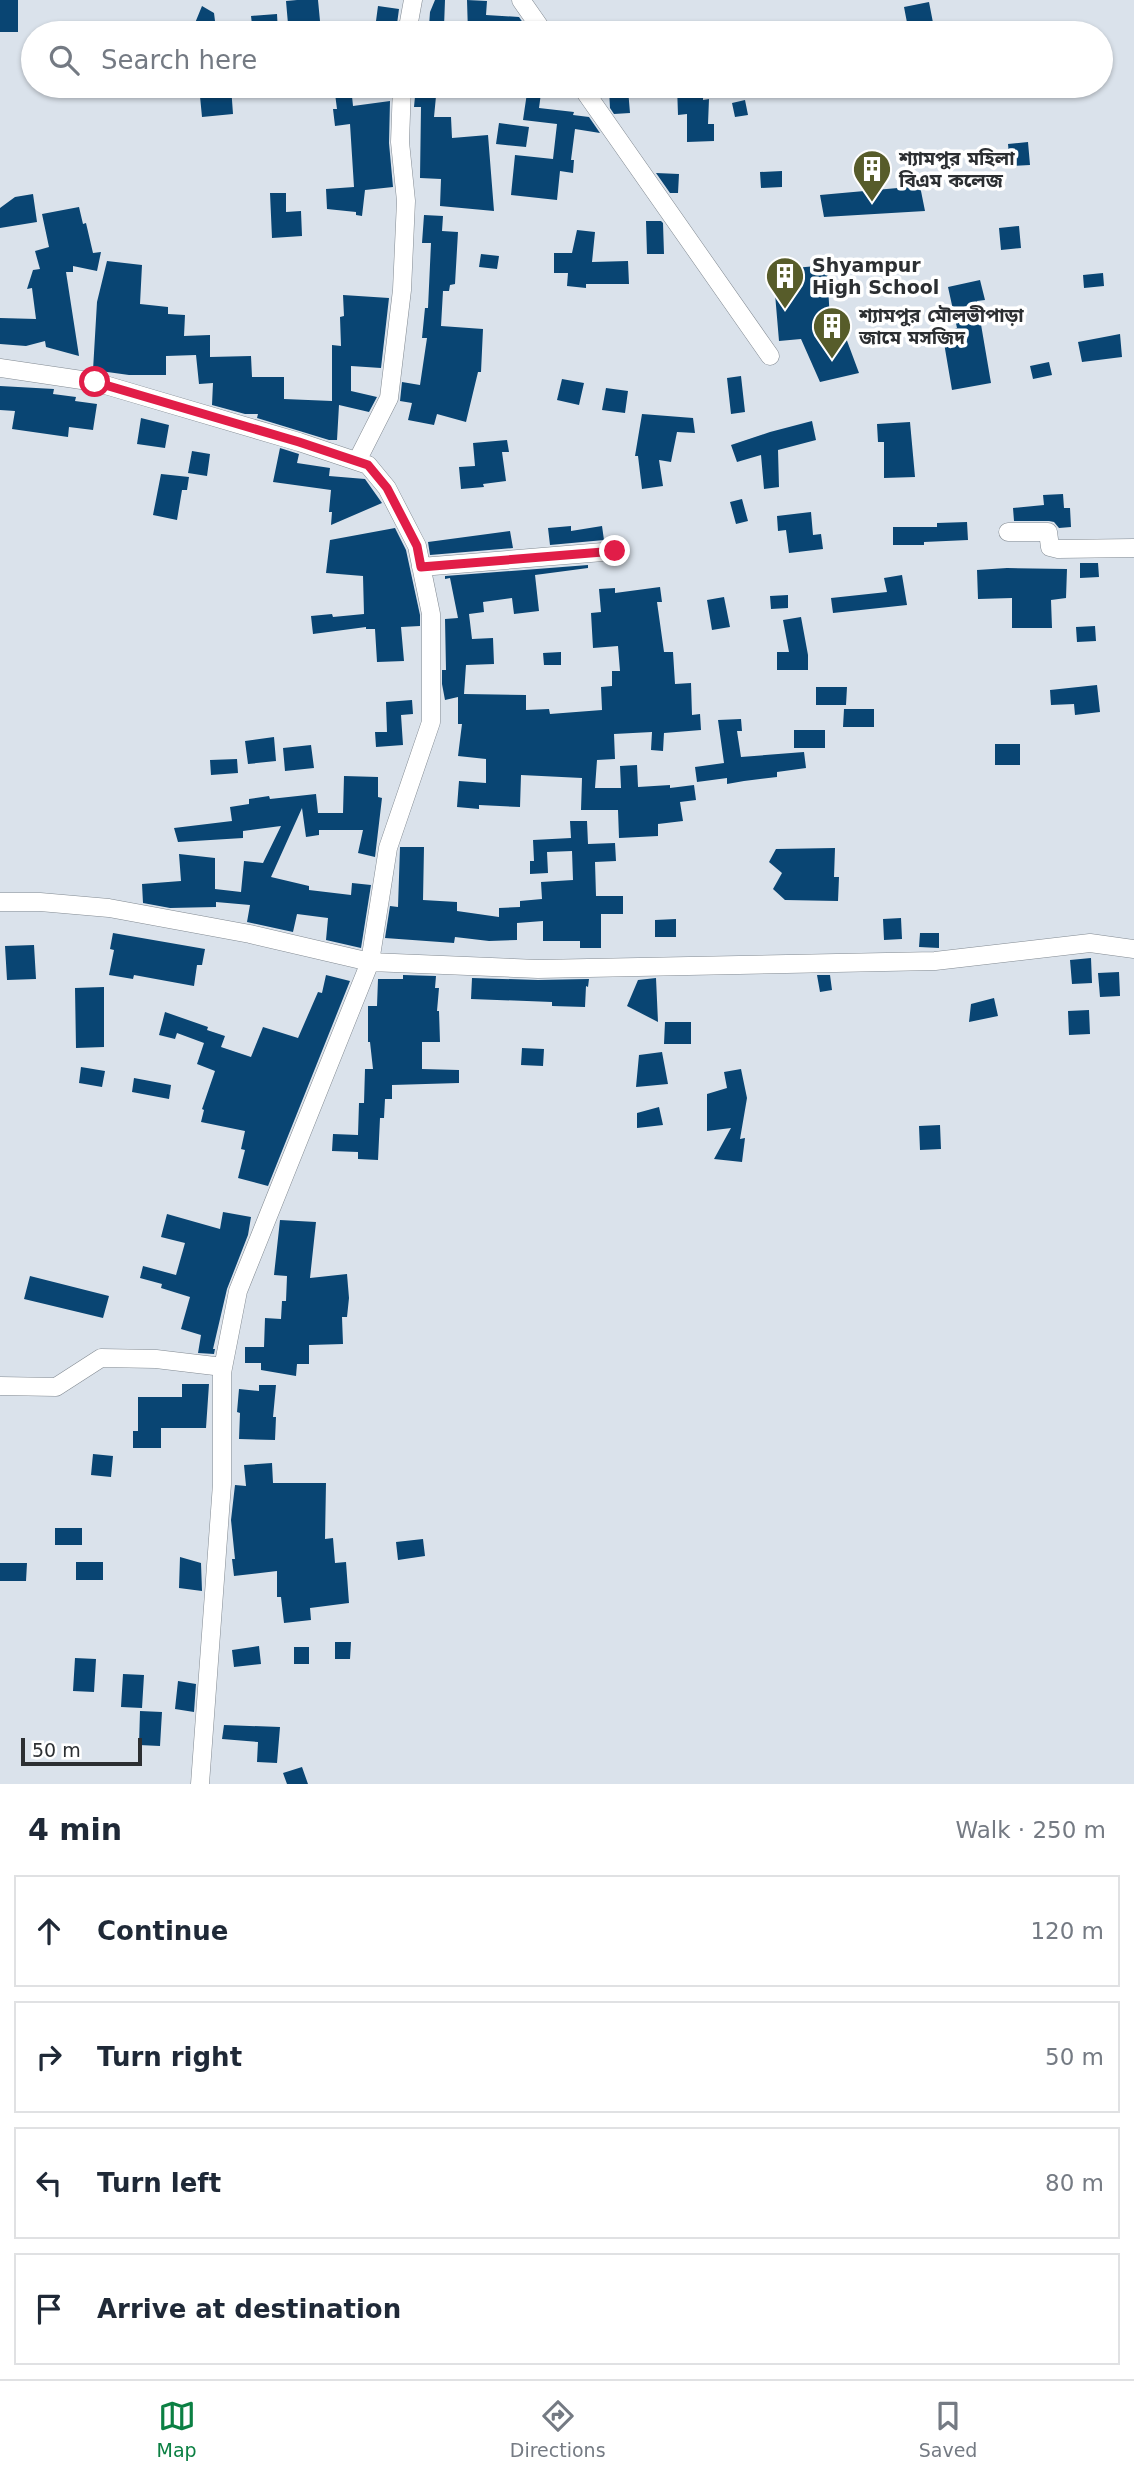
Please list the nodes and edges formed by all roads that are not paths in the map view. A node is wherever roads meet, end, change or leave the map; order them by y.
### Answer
1 (413, 0) edge
2 (521, 0) edge
3 (409, 21) edge
4 (536, 21) edge
5 (402, 98) edge
6 (589, 98) edge
7 (770, 356) dead end
8 (0, 368) edge
9 (357, 461) junction
10 (1008, 532) dead end
11 (1134, 548) edge
12 (615, 551) dead end
13 (421, 567) junction
14 (0, 902) edge
15 (1134, 949) edge
16 (370, 962) junction
17 (223, 1367) junction
18 (0, 1386) edge
19 (200, 1784) edge

1 - 3 street
2 - 4 street
5 - 9 street
6 - 7 street
8 - 9 street
9 - 13 street
10 - 11 street
12 - 13 street
13 - 16 street
14 - 16 street
15 - 16 street
16 - 17 street
17 - 18 street
17 - 19 street

